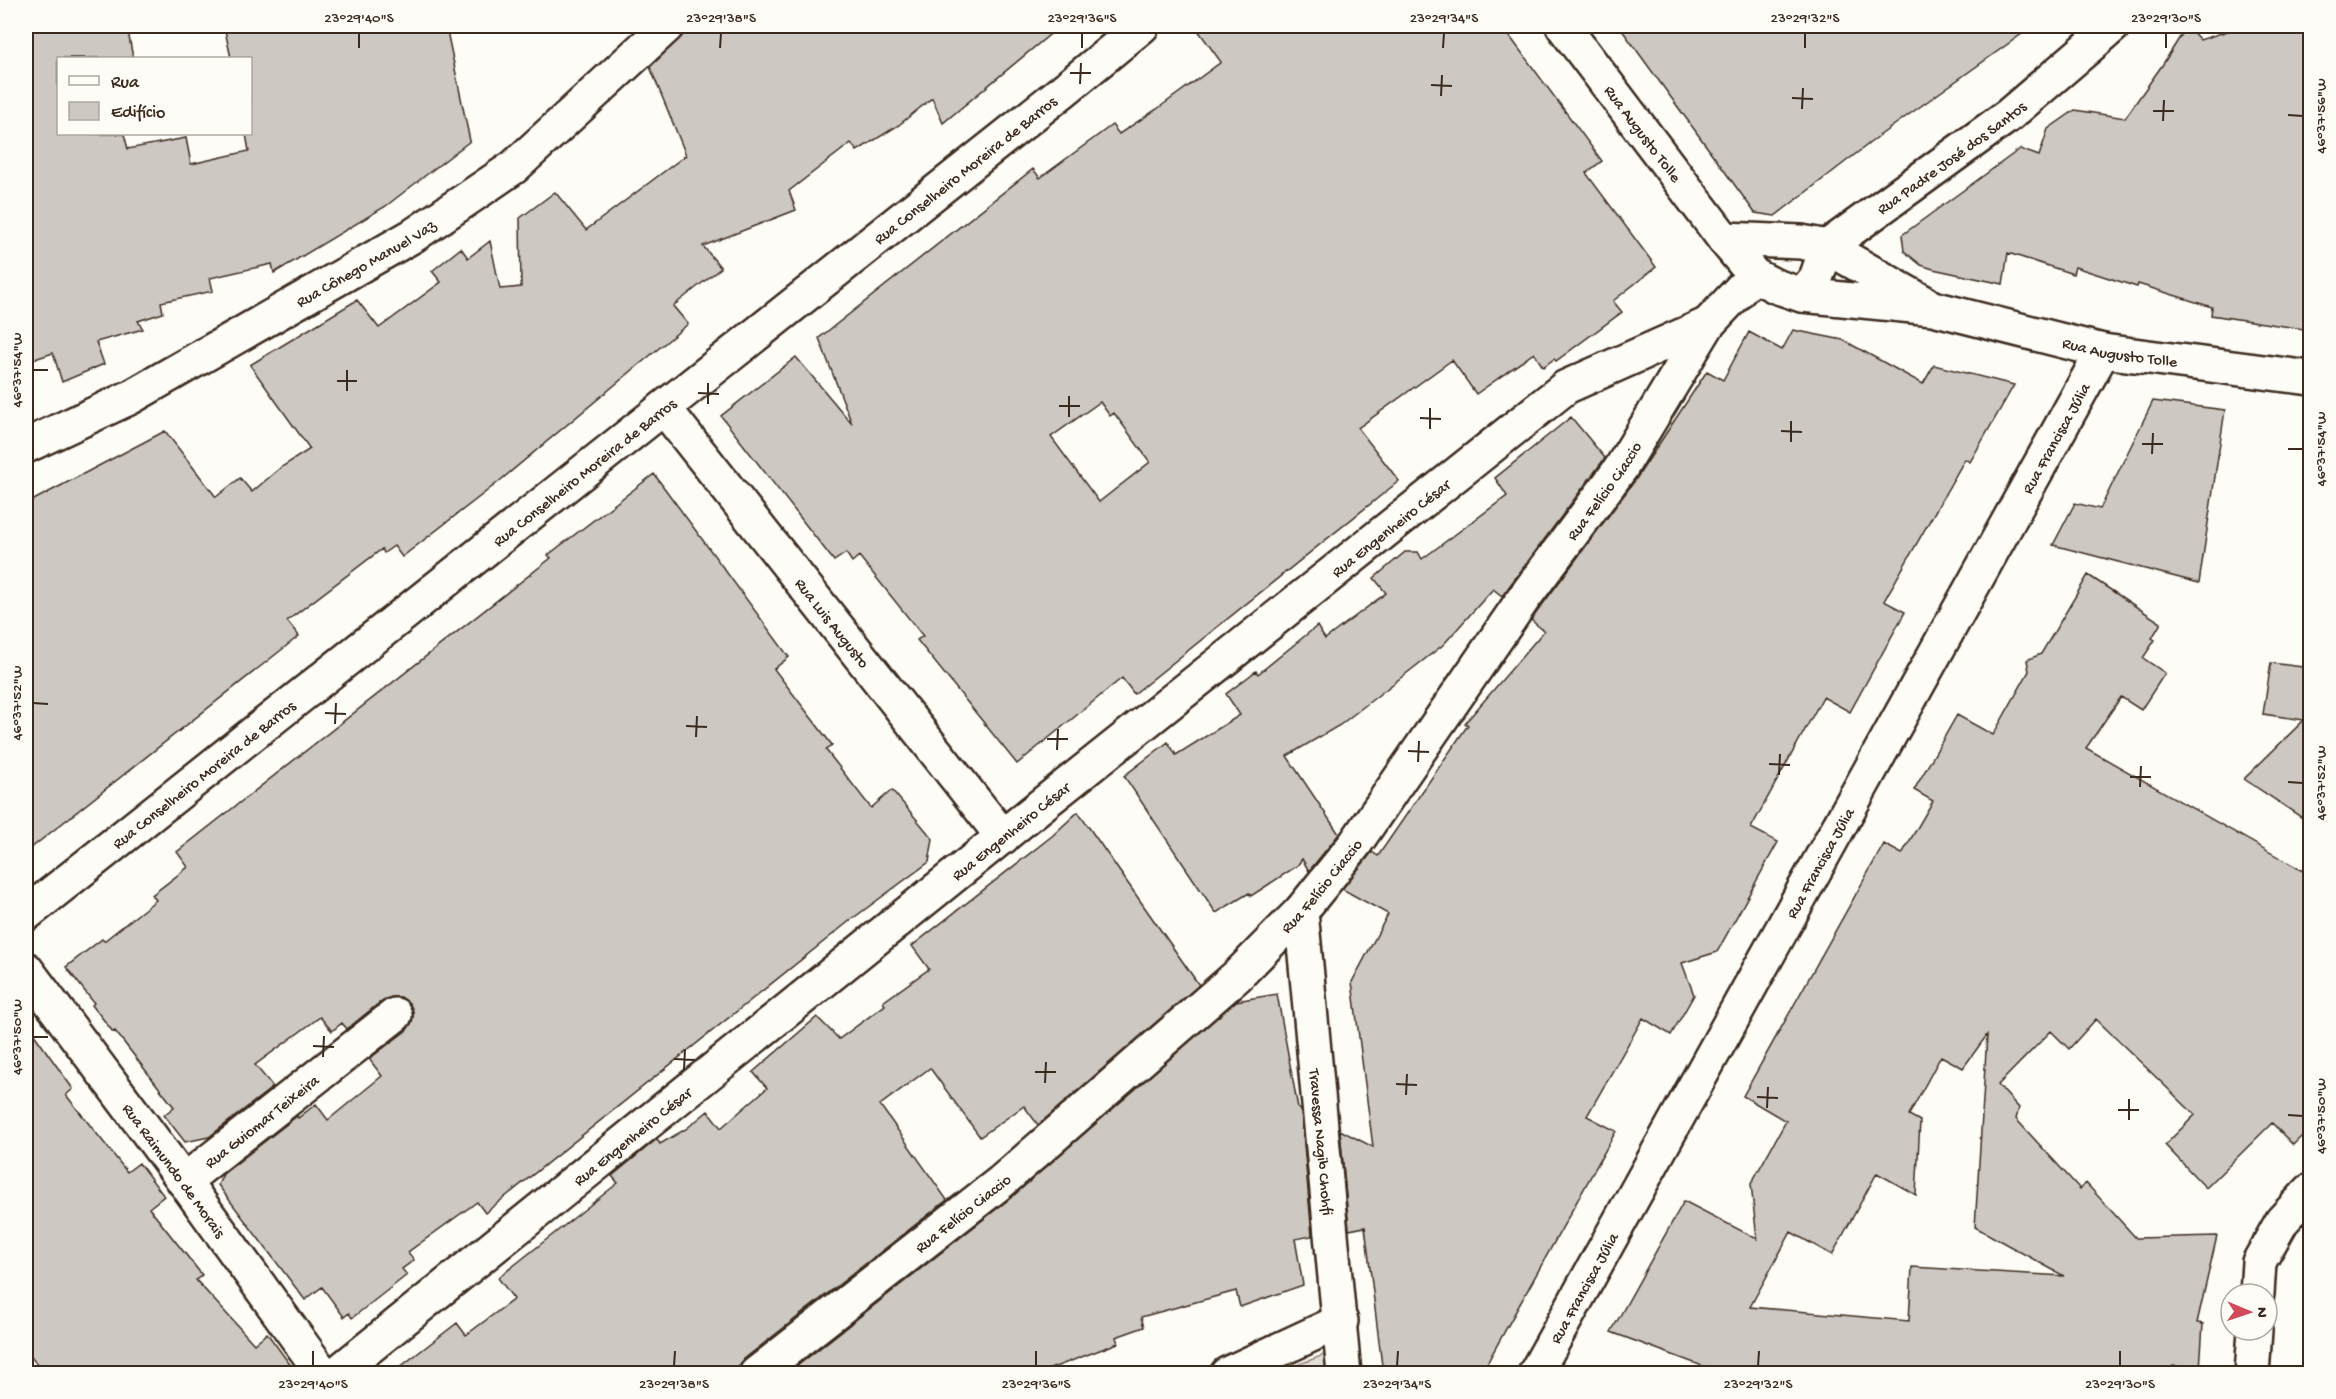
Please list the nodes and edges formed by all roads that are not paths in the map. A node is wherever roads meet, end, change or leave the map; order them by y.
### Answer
1 (668, 26) edge
2 (1142, 26) edge
3 (1563, 26) edge
4 (2113, 26) edge
5 (1724, 239) junction
6 (1827, 247) junction
7 (1754, 275) junction
8 (1802, 295) junction
9 (1934, 308) junction
10 (1708, 324) junction
11 (2103, 351) junction
12 (2310, 378) edge
13 (664, 408) junction
14 (26, 446) edge
15 (1004, 837) junction
16 (1302, 911) junction
17 (26, 914) edge
18 (26, 969) edge
19 (395, 1016) dead end
20 (184, 1181) junction
21 (2310, 1191) edge
22 (2258, 1282) edge
23 (1341, 1321) junction
24 (2254, 1342) edge
25 (324, 1374) edge
26 (336, 1374) edge
27 (756, 1374) edge
28 (1227, 1374) edge
29 (1344, 1374) edge
30 (1534, 1374) edge
31 (2252, 1374) edge

1 - 14 street, Rua Cônego Manuel Vaz
2 - 13 street, Rua Conselheiro Moreira de Barros
3 - 5 street, Rua Augusto Tolle
4 - 6 street, Rua Padre José dos Santos
5 - 6 street, Rua Augusto Tolle
5 - 7 street, Rua Augusto Tolle
6 - 8 street
6 - 9 street, Rua Augusto Tolle
7 - 8 street, Rua Augusto Tolle
7 - 10 street, Rua Felício Ciaccio
8 - 9 street, Rua Augusto Tolle
9 - 11 street, Rua Augusto Tolle
10 - 15 street, Rua Engenheiro César
10 - 16 street, Rua Felício Ciaccio
11 - 12 street, Rua Augusto Tolle
11 - 30 street, Rua Francisca Júlia
13 - 15 street, Rua Luis Augusto
13 - 17 street, Rua Conselheiro Moreira de Barros
15 - 26 street, Rua Engenheiro César
16 - 23 street, Travessa Nagib Chohfi
16 - 27 street, Rua Felício Ciaccio
18 - 20 street, Rua Raimundo de Morais
19 - 20 street, Rua Guiomar Teixeira
20 - 25 street, Rua Raimundo de Morais
21 - 22 street
23 - 28 street
23 - 29 street, Travessa Nagib Chohfi
24 - 31 street

